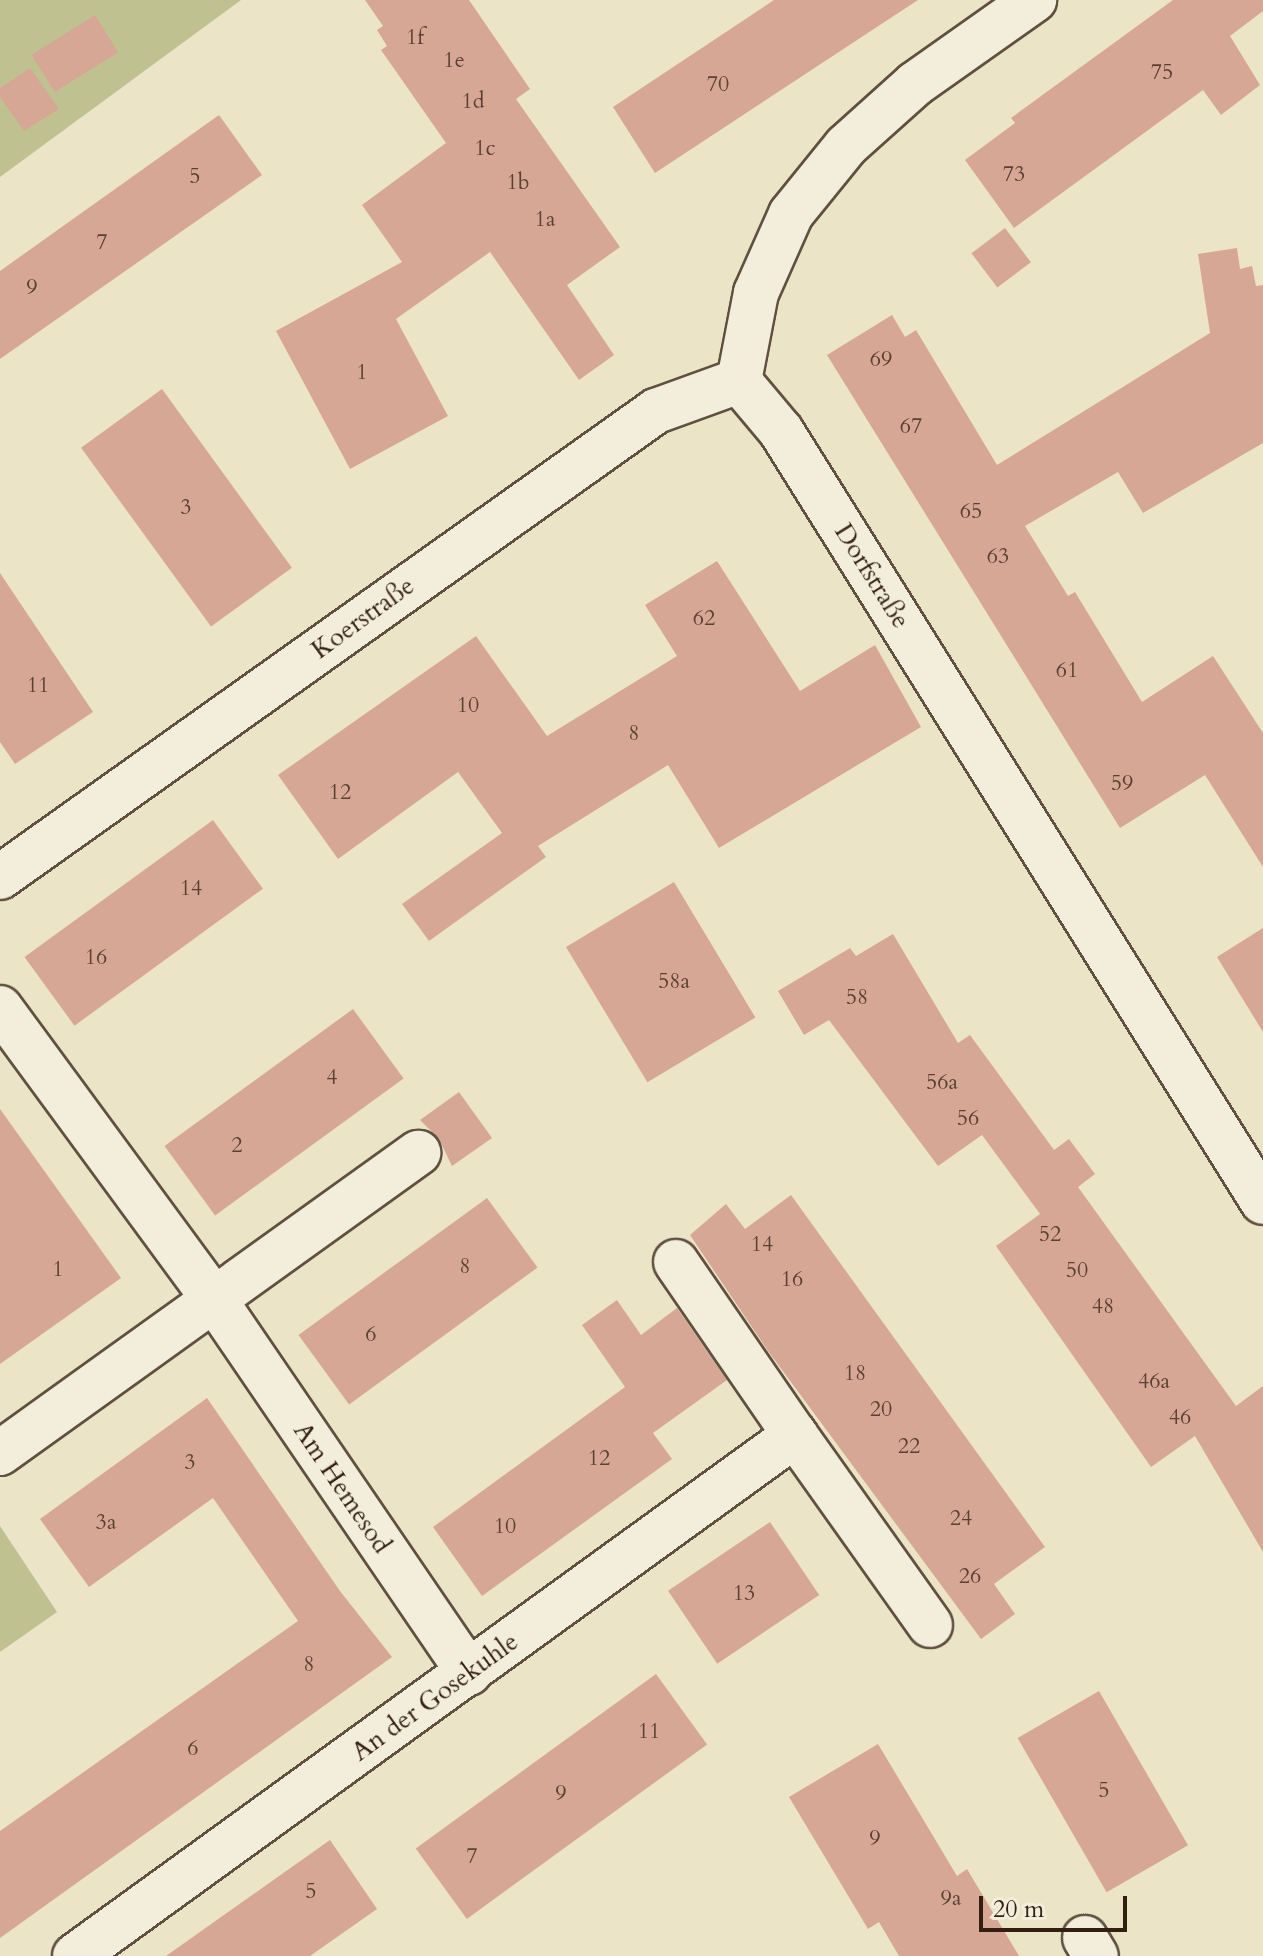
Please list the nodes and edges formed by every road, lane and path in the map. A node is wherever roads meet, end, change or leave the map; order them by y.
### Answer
1 (1034, 0) edge
2 (739, 381) junction
3 (0, 877) edge
4 (0, 1008) edge
5 (418, 1153) dead end
6 (1263, 1202) edge
7 (676, 1262) dead end
8 (216, 1302) junction
9 (795, 1435) junction
10 (0, 1453) edge
11 (930, 1625) dead end
12 (469, 1673) junction
13 (75, 1956) edge

1 - 2 street
2 - 3 street, Koerstraße
2 - 6 street, Dorfstraße
4 - 8 street, Am Hemesod
5 - 8 street
7 - 9 street
8 - 10 street
8 - 12 street, Am Hemesod
9 - 11 street
9 - 12 street, An der Gosekuhle
12 - 13 street, An der Gosekuhle

